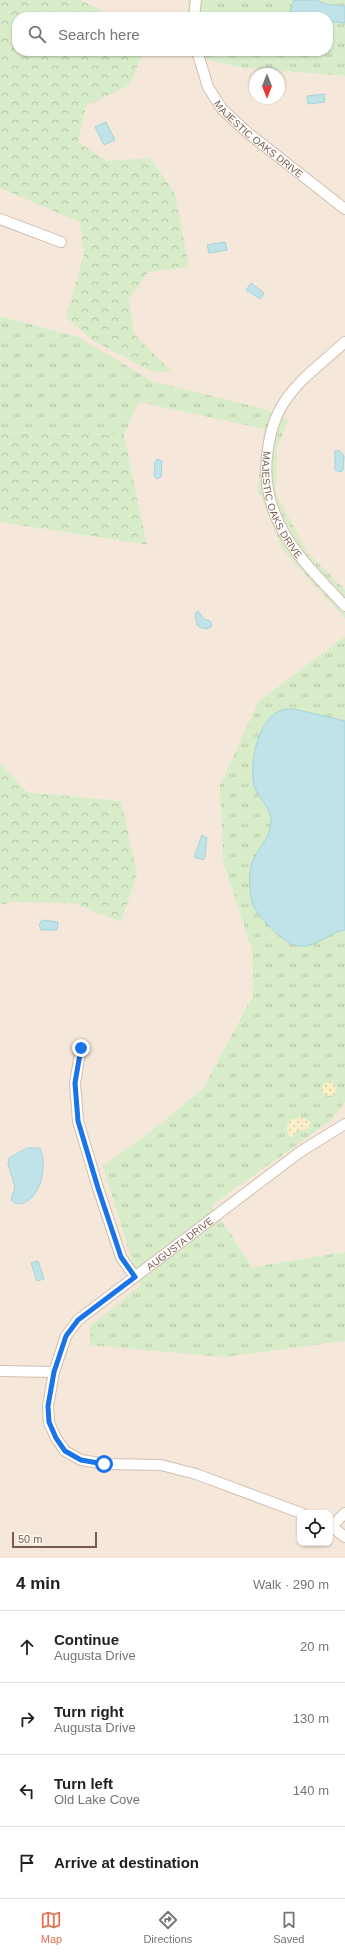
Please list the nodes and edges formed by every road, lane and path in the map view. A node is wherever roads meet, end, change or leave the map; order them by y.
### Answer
1 (196, 0) edge
2 (195, 12) edge
3 (199, 56) edge
4 (345, 209) edge
5 (0, 219) edge
6 (61, 242) dead end
7 (345, 342) edge
8 (345, 606) edge
9 (81, 1048) dead end
10 (345, 1124) edge
11 (135, 1277) junction
12 (0, 1371) edge
13 (54, 1372) junction
14 (297, 1512) edge
15 (345, 1513) edge
16 (333, 1523) edge
17 (333, 1527) edge
18 (345, 1536) edge

1 - 2 street
3 - 4 street, MAJESTIC OAKS DRIVE
5 - 6 street
7 - 8 street, MAJESTIC OAKS DRIVE
9 - 11 street
10 - 11 street, AUGUSTA DRIVE
11 - 13 street, AUGUSTA DRIVE
12 - 13 street
13 - 14 street, AUGUSTA DRIVE
15 - 16 street
17 - 18 street

